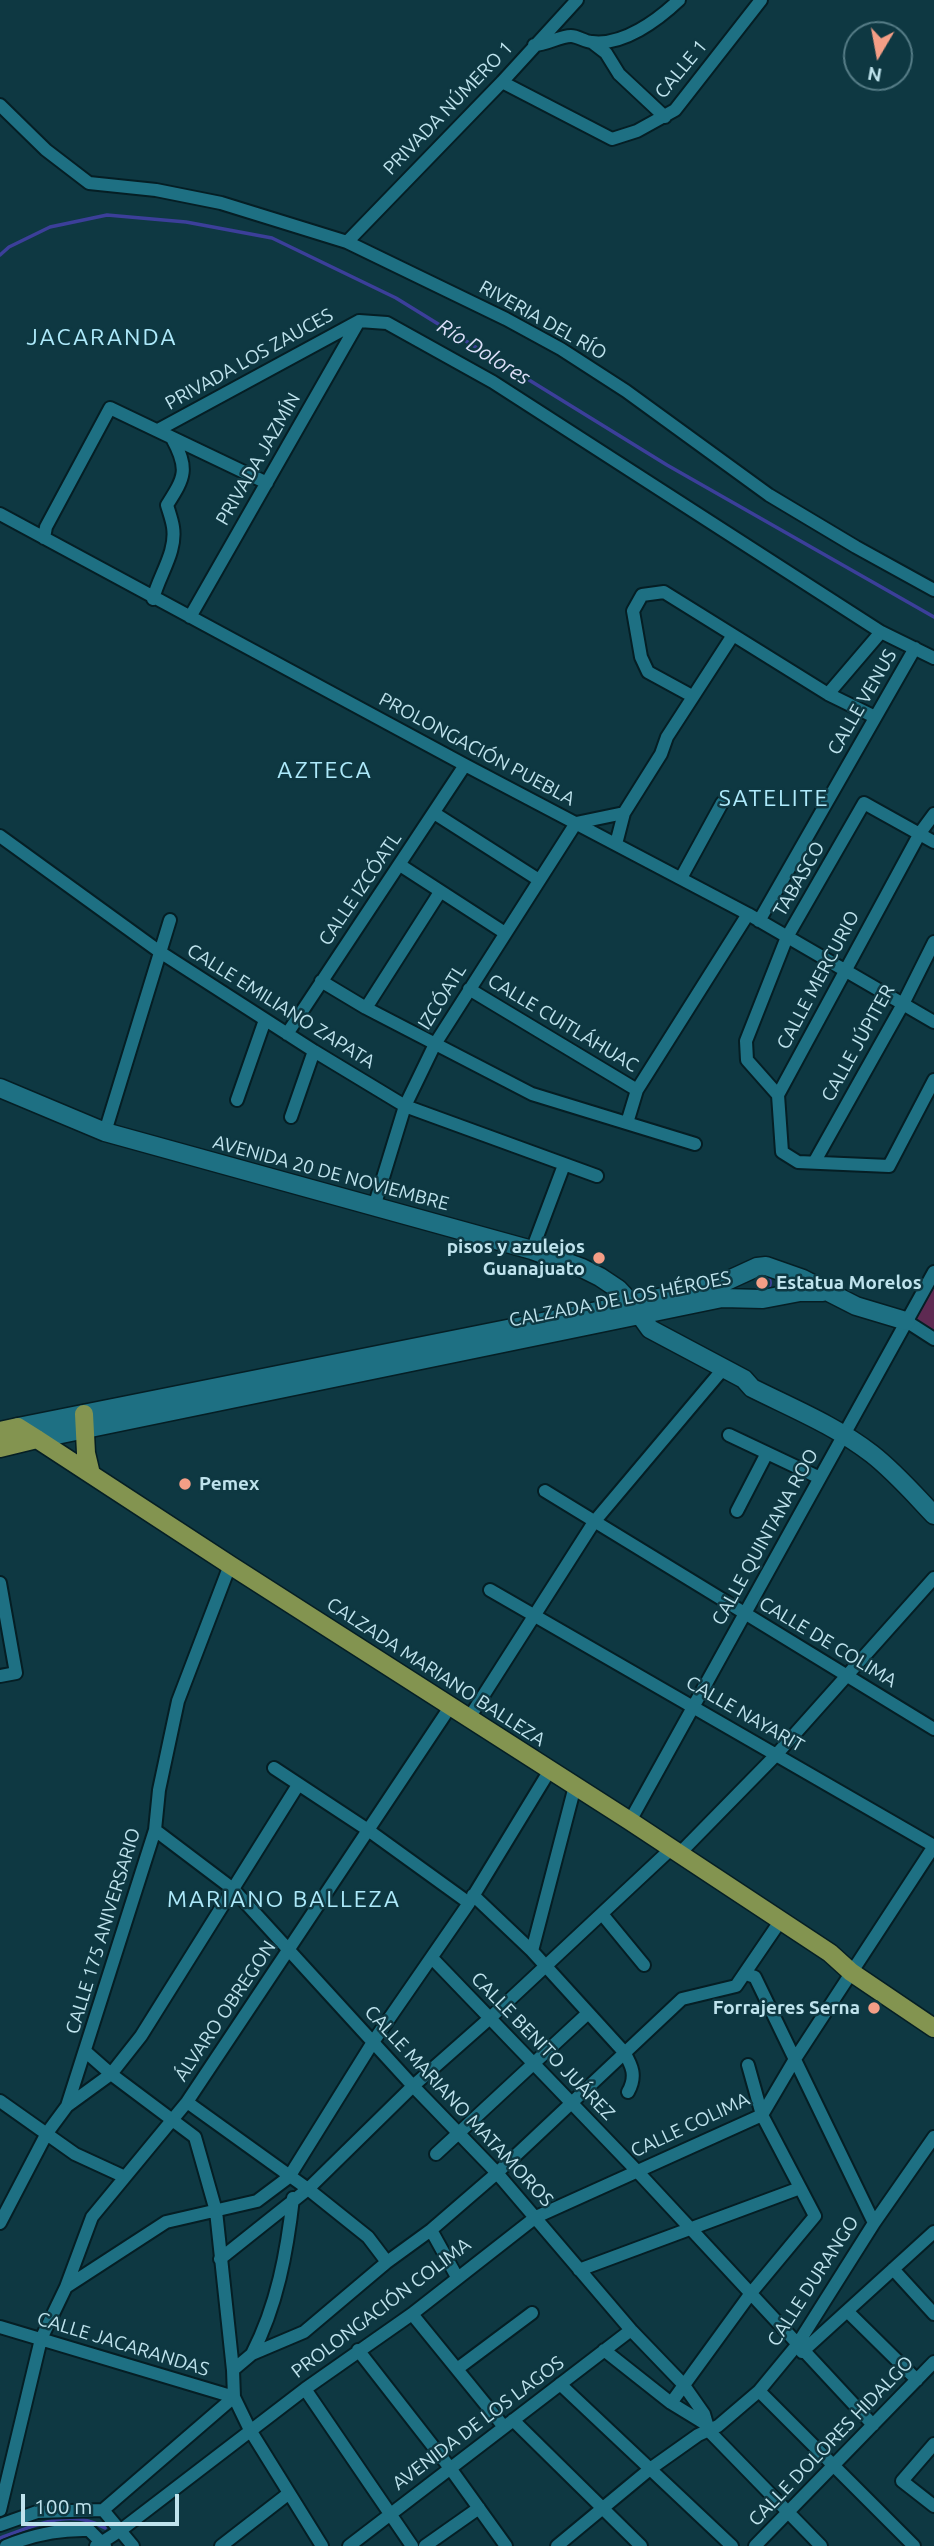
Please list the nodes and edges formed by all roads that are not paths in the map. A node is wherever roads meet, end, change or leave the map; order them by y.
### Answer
1 (576, 0) edge
2 (679, 0) edge
3 (761, 0) edge
4 (593, 43) junction
5 (534, 45) junction
6 (502, 82) junction
7 (0, 105) edge
8 (665, 117) junction
9 (347, 242) junction
10 (359, 321) junction
11 (158, 430) junction
12 (172, 438) junction
13 (267, 483) junction
14 (0, 514) edge
15 (44, 538) junction
16 (934, 590) edge
17 (153, 599) junction
18 (190, 617) junction
19 (881, 632) junction
20 (733, 635) junction
21 (915, 648) junction
22 (934, 658) edge
23 (828, 694) junction
24 (692, 696) junction
25 (875, 717) junction
26 (465, 765) junction
27 (722, 803) dead end
28 (434, 813) junction
29 (624, 813) junction
30 (934, 814) edge
31 (576, 823) junction
32 (920, 833) junction
33 (0, 836) edge
34 (934, 842) edge
35 (616, 844) junction
36 (400, 864) junction
37 (681, 878) junction
38 (539, 880) junction
39 (440, 892) junction
40 (754, 917) junction
41 (170, 920) dead end
42 (505, 933) junction
43 (787, 937) junction
44 (934, 942) edge
45 (160, 952) junction
46 (845, 971) junction
47 (321, 981) junction
48 (469, 989) junction
49 (903, 1003) junction
50 (366, 1008) junction
51 (265, 1020) junction
52 (934, 1022) edge
53 (287, 1034) junction
54 (435, 1044) junction
55 (314, 1051) junction
56 (934, 1080) edge
57 (0, 1088) edge
58 (637, 1090) junction
59 (778, 1095) junction
60 (237, 1100) dead end
61 (405, 1106) junction
62 (291, 1117) dead end
63 (627, 1123) junction
64 (105, 1132) junction
65 (695, 1144) dead end
66 (815, 1161) junction
67 (564, 1165) junction
68 (597, 1176) dead end
69 (374, 1207) junction
70 (532, 1250) junction
71 (752, 1269) junction
72 (775, 1269) junction
73 (934, 1272) edge
74 (827, 1292) junction
75 (763, 1297) junction
76 (635, 1310) junction
77 (906, 1321) junction
78 (934, 1339) edge
79 (723, 1369) junction
80 (84, 1422) junction
81 (18, 1427) junction
82 (846, 1430) junction
83 (0, 1431) edge
84 (729, 1435) dead end
85 (37, 1439) junction
86 (0, 1448) edge
87 (767, 1454) junction
88 (91, 1474) junction
89 (820, 1478) junction
90 (545, 1491) dead end
91 (934, 1502) edge
92 (737, 1511) dead end
93 (934, 1515) edge
94 (594, 1522) junction
95 (230, 1565) junction
96 (934, 1578) edge
97 (0, 1583) edge
98 (490, 1590) dead end
99 (745, 1614) junction
100 (536, 1616) junction
101 (0, 1676) edge
102 (846, 1676) junction
103 (450, 1707) junction
104 (694, 1707) junction
105 (469, 1718) junction
106 (934, 1729) edge
107 (776, 1755) junction
108 (274, 1768) dead end
109 (550, 1770) junction
110 (298, 1786) junction
111 (575, 1786) junction
112 (630, 1821) junction
113 (155, 1830) junction
114 (368, 1830) junction
115 (934, 1846) edge
116 (676, 1851) junction
117 (233, 1889) junction
118 (471, 1899) junction
119 (601, 1914) junction
120 (781, 1920) junction
121 (532, 1951) junction
122 (288, 1952) junction
123 (432, 1958) junction
124 (546, 1965) junction
125 (643, 1965) dead end
126 (854, 1967) junction
127 (746, 1974) junction
128 (587, 2014) junction
129 (934, 2014) edge
130 (490, 2018) junction
131 (934, 2028) edge
132 (373, 2042) junction
133 (86, 2052) junction
134 (624, 2052) junction
135 (795, 2059) junction
136 (534, 2064) junction
137 (748, 2065) dead end
138 (111, 2074) junction
139 (413, 2086) junction
140 (628, 2092) dead end
141 (0, 2101) edge
142 (187, 2102) junction
143 (571, 2104) junction
144 (67, 2106) junction
145 (762, 2115) junction
146 (172, 2120) junction
147 (460, 2132) junction
148 (47, 2133) junction
149 (934, 2137) edge
150 (436, 2154) dead end
151 (637, 2171) junction
152 (497, 2173) junction
153 (289, 2177) junction
154 (125, 2178) junction
155 (800, 2188) junction
156 (308, 2189) junction
157 (293, 2199) junction
158 (216, 2211) junction
159 (536, 2217) junction
160 (0, 2222) edge
161 (874, 2223) junction
162 (688, 2228) junction
163 (431, 2231) junction
164 (934, 2232) edge
165 (219, 2259) junction
166 (387, 2262) junction
167 (893, 2269) junction
168 (579, 2270) junction
169 (457, 2277) junction
170 (66, 2287) junction
171 (751, 2293) junction
172 (847, 2311) junction
173 (533, 2313) dead end
174 (412, 2314) junction
175 (934, 2315) edge
176 (0, 2327) edge
177 (631, 2330) junction
178 (41, 2339) junction
179 (800, 2348) junction
180 (358, 2350) junction
181 (604, 2350) junction
182 (252, 2354) junction
183 (934, 2362) edge
184 (233, 2370) junction
185 (457, 2370) junction
186 (917, 2380) junction
187 (560, 2384) junction
188 (683, 2384) junction
189 (305, 2389) junction
190 (759, 2391) junction
191 (234, 2397) junction
192 (671, 2403) junction
193 (509, 2423) junction
194 (873, 2425) junction
195 (708, 2428) junction
196 (250, 2430) junction
197 (934, 2444) edge
198 (833, 2465) junction
199 (450, 2468) junction
200 (650, 2469) junction
201 (288, 2494) junction
202 (934, 2506) edge
203 (479, 2508) junction
204 (604, 2509) junction
205 (0, 2510) edge
206 (103, 2510) junction
207 (787, 2512) junction
208 (390, 2514) junction
209 (0, 2525) edge
210 (121, 2530) junction
211 (101, 2545) edge
212 (6, 2546) edge
213 (132, 2546) edge
214 (221, 2546) edge
215 (322, 2546) edge
216 (349, 2546) edge
217 (412, 2546) edge
218 (425, 2546) edge
219 (506, 2546) edge
220 (558, 2546) edge
221 (641, 2546) edge
222 (732, 2546) edge
223 (755, 2546) edge
224 (821, 2546) edge
225 (913, 2546) edge

1 - 5 street, PRIVADA NÚMERO 1
2 - 4 street
3 - 8 street, CALLE 1
4 - 5 street
4 - 8 street
5 - 6 street, PRIVADA NÚMERO 1
6 - 8 street, CALLE 1
6 - 9 street, PRIVADA NÚMERO 1
7 - 9 street, RIVERIA DEL RÍO
9 - 16 street, RIVERIA DEL RÍO
10 - 11 street, PRIVADA LOS ZAUCES
10 - 13 street, PRIVADA JAZMÍN
10 - 19 street
11 - 12 street, PRIVADA LOS ZAUCES
11 - 15 street, PRIVADA LOS ZAUCES
12 - 13 street, PRIVADA LOS ZAUCES
12 - 17 street, PRIVADA LOS ZAUCES
13 - 18 street, PRIVADA JAZMÍN
14 - 15 street, PROLONGACIÓN PUEBLA
15 - 17 street, PROLONGACIÓN PUEBLA
17 - 18 street, PROLONGACIÓN PUEBLA
18 - 26 street, PROLONGACIÓN PUEBLA
19 - 21 street
19 - 23 street
20 - 23 street
20 - 24 street
20 - 24 street
21 - 22 street
21 - 25 street, CALLE VENUS
23 - 25 street
24 - 29 street
25 - 40 street, CALLE VENUS
26 - 28 street, CALLE IZCÓATL
26 - 31 street, PROLONGACIÓN PUEBLA
27 - 37 street
28 - 36 street, CALLE IZCÓATL
28 - 38 street
29 - 31 street
29 - 35 street
30 - 32 street, CALLE MERCURIO
31 - 35 street, PROLONGACIÓN PUEBLA
31 - 38 street, IZCÓATL
32 - 34 street
32 - 43 street, TABASCO
32 - 46 street, CALLE MERCURIO
33 - 45 street, CALLE EMILIANO ZAPATA
35 - 37 street, PROLONGACIÓN PUEBLA
36 - 39 street
36 - 47 street, CALLE IZCÓATL
37 - 40 street, PROLONGACIÓN PUEBLA
38 - 42 street, IZCÓATL
39 - 42 street
39 - 50 street
40 - 43 street, PROLONGACIÓN PUEBLA
40 - 58 street, CALLE VENUS
41 - 45 street
42 - 48 street, IZCÓATL
43 - 46 street, PROLONGACIÓN PUEBLA
43 - 59 street, TABASCO
44 - 49 street, CALLE JÚPITER
45 - 51 street, CALLE EMILIANO ZAPATA
45 - 64 street
46 - 49 street, PROLONGACIÓN PUEBLA
46 - 59 street, CALLE MERCURIO
47 - 50 street
47 - 53 street, CALLE IZCÓATL
48 - 54 street, IZCÓATL
48 - 58 street, CALLE CUITLÁHUAC
49 - 52 street, PROLONGACIÓN PUEBLA
49 - 66 street, CALLE JÚPITER
50 - 54 street
51 - 53 street, CALLE EMILIANO ZAPATA
51 - 60 street
53 - 55 street, CALLE EMILIANO ZAPATA
54 - 61 street, IZCÓATL
54 - 63 street
55 - 61 street, CALLE EMILIANO ZAPATA
55 - 62 street
56 - 66 street
57 - 64 street, AVENIDA 20 DE NOVIEMBRE
58 - 63 street, CALLE VENUS
59 - 66 street
61 - 67 street, CALLE EMILIANO ZAPATA
61 - 69 street, IZCÓATL
63 - 65 street
64 - 69 street, AVENIDA 20 DE NOVIEMBRE
67 - 68 street, CALLE EMILIANO ZAPATA
67 - 70 street
69 - 70 street, AVENIDA 20 DE NOVIEMBRE
70 - 76 street, AVENIDA 20 DE NOVIEMBRE
71 - 72 street, CALZADA DE LOS HÉROES
71 - 75 street
71 - 76 street, CALZADA DE LOS HÉROES
72 - 74 street, CALZADA DE LOS HÉROES
72 - 75 street
73 - 77 street, CALLE QUINTANA ROO
74 - 75 street, CALZADA DE LOS HÉROES
74 - 77 street
75 - 76 street, CALZADA DE LOS HÉROES
76 - 79 street, AVENIDA 20 DE NOVIEMBRE
76 - 80 street, CALZADA DE LOS HÉROES
77 - 78 street
77 - 82 street, CALLE QUINTANA ROO
79 - 82 street, AVENIDA 20 DE NOVIEMBRE
79 - 94 street
80 - 81 street, CALZADA DE LOS HÉROES
80 - 85 street, CALZADA DE LOS HÉROES
80 - 88 main road
81 - 83 main road, CALZADA DE LOS HÉROES
81 - 85 main road, CALZADA MARIANO BALLEZA
82 - 89 street, CALLE QUINTANA ROO
82 - 91 street
82 - 93 street
84 - 87 street
85 - 86 main road, CALZADA DE LOS HÉROES
85 - 88 main road, CALZADA MARIANO BALLEZA
87 - 89 street
87 - 92 street
88 - 95 main road, CALZADA MARIANO BALLEZA
89 - 99 street, CALLE QUINTANA ROO
90 - 94 street, CALLE DE COLIMA
94 - 99 street, CALLE DE COLIMA
94 - 100 street
95 - 103 main road, CALZADA MARIANO BALLEZA
95 - 113 street, CALLE 175 ANIVERSARIO
96 - 102 street
97 - 101 street
98 - 100 street, CALLE NAYARIT
99 - 102 street, CALLE DE COLIMA
99 - 104 street, CALLE QUINTANA ROO
100 - 104 street, CALLE NAYARIT
100 - 105 street
102 - 106 street, CALLE DE COLIMA
102 - 107 street
103 - 105 main road, CALZADA MARIANO BALLEZA
103 - 114 street, ÁLVARO OBREGON
104 - 107 street, CALLE NAYARIT
104 - 112 street, CALLE QUINTANA ROO
105 - 109 main road, CALZADA MARIANO BALLEZA
107 - 115 street, CALLE NAYARIT
107 - 116 street
108 - 110 street
109 - 111 main road, CALZADA MARIANO BALLEZA
109 - 118 street
110 - 114 street
110 - 117 street
111 - 112 main road, CALZADA MARIANO BALLEZA
111 - 121 street
112 - 116 main road, CALZADA MARIANO BALLEZA
113 - 117 street, CALLE MARIANO MATAMOROS
113 - 133 street, CALLE 175 ANIVERSARIO
114 - 118 street
114 - 122 street, ÁLVARO OBREGON
115 - 126 street, CALLE COLIMA
116 - 119 street
116 - 120 main road, CALZADA MARIANO BALLEZA
117 - 122 street, CALLE MARIANO MATAMOROS
117 - 138 street
118 - 121 street
118 - 123 street
119 - 124 street
119 - 125 street
120 - 126 main road, CALZADA MARIANO BALLEZA
120 - 127 street
121 - 124 street
122 - 132 street, CALLE MARIANO MATAMOROS
122 - 142 street, ÁLVARO OBREGON
123 - 130 street, CALLE BENITO JUÁREZ
123 - 132 street
124 - 128 street
124 - 130 street
126 - 129 main road, CALZADA MARIANO BALLEZA
126 - 131 main road, CALZADA MARIANO BALLEZA
126 - 135 street, CALLE COLIMA
127 - 134 street
127 - 135 street
128 - 134 street
128 - 136 street
130 - 136 street, CALLE BENITO JUÁREZ
130 - 139 street
132 - 139 street, CALLE MARIANO MATAMOROS
132 - 153 street
133 - 138 street
133 - 144 street, CALLE 175 ANIVERSARIO
134 - 140 street
134 - 143 street
135 - 145 street, CALLE COLIMA
135 - 161 street
136 - 143 street, CALLE BENITO JUÁREZ
136 - 147 street
137 - 145 street
138 - 144 street
138 - 146 street
139 - 147 street, CALLE MARIANO MATAMOROS
139 - 156 street
141 - 148 street
142 - 146 street, ÁLVARO OBREGON
142 - 153 street
143 - 151 street, CALLE BENITO JUÁREZ
143 - 152 street
144 - 148 street
145 - 151 street, CALLE COLIMA
145 - 155 street
146 - 154 street, ÁLVARO OBREGON
146 - 158 street
147 - 150 street
147 - 152 street, CALLE MARIANO MATAMOROS
148 - 154 street
148 - 160 street
149 - 161 street, CALLE DURANGO
151 - 159 street, CALLE COLIMA
151 - 162 street, CALLE BENITO JUÁREZ
152 - 159 street, CALLE MARIANO MATAMOROS
152 - 163 street
153 - 156 street
153 - 157 street
153 - 158 street
154 - 170 street, ÁLVARO OBREGON
155 - 162 street
155 - 171 street
156 - 157 street
156 - 166 street
157 - 165 street
157 - 182 street
158 - 165 street
158 - 170 street
159 - 168 street, CALLE MARIANO MATAMOROS
159 - 169 street, PROLONGACIÓN COLIMA
161 - 179 street, CALLE DURANGO
162 - 168 street
162 - 171 street, CALLE BENITO JUÁREZ
163 - 166 street
163 - 169 street
164 - 167 street
165 - 184 street
166 - 182 street
167 - 172 street
167 - 175 street
168 - 177 street, CALLE MARIANO MATAMOROS
169 - 174 street, PROLONGACIÓN COLIMA
170 - 178 street, ÁLVARO OBREGON
171 - 179 street, CALLE BENITO JUÁREZ
171 - 188 street
172 - 179 street
172 - 186 street
173 - 185 street
174 - 180 street, PROLONGACIÓN COLIMA
174 - 185 street
176 - 178 street, CALLE JACARANDAS
177 - 181 street, AVENIDA DE LOS LAGOS
177 - 188 street, CALLE MARIANO MATAMOROS
178 - 191 street, CALLE JACARANDAS
178 - 205 street, ÁLVARO OBREGON
179 - 190 street, CALLE DURANGO
179 - 194 street, CALLE BENITO JUÁREZ
180 - 189 street, PROLONGACIÓN COLIMA
180 - 199 street
181 - 187 street, AVENIDA DE LOS LAGOS
181 - 192 street
182 - 184 street
183 - 186 street, CALLE DOLORES HIDALGO
184 - 191 street
185 - 193 street
186 - 194 street, CALLE DOLORES HIDALGO
187 - 193 street, AVENIDA DE LOS LAGOS
187 - 200 street
188 - 192 street
188 - 195 street, CALLE MARIANO MATAMOROS
189 - 196 street, PROLONGACIÓN COLIMA
189 - 208 street
190 - 195 street, CALLE DURANGO
190 - 198 street
191 - 196 street
191 - 206 street
192 - 195 street
193 - 199 street, AVENIDA DE LOS LAGOS
193 - 204 street
194 - 198 street, CALLE DOLORES HIDALGO
195 - 200 street, CALLE DURANGO
195 - 207 street
196 - 201 street
196 - 210 street, PROLONGACIÓN COLIMA
197 - 202 street
198 - 207 street, CALLE DOLORES HIDALGO
198 - 225 street
199 - 203 street
199 - 208 street, AVENIDA DE LOS LAGOS
200 - 204 street, CALLE DURANGO
200 - 222 street
201 - 214 street
201 - 215 street
203 - 218 street
203 - 219 street
204 - 220 street, CALLE DURANGO
204 - 221 street
206 - 209 street
206 - 210 street
207 - 223 street, CALLE DOLORES HIDALGO
207 - 224 street
208 - 216 street, AVENIDA DE LOS LAGOS
208 - 217 street
210 - 211 street, PROLONGACIÓN COLIMA
210 - 213 street
211 - 212 street

